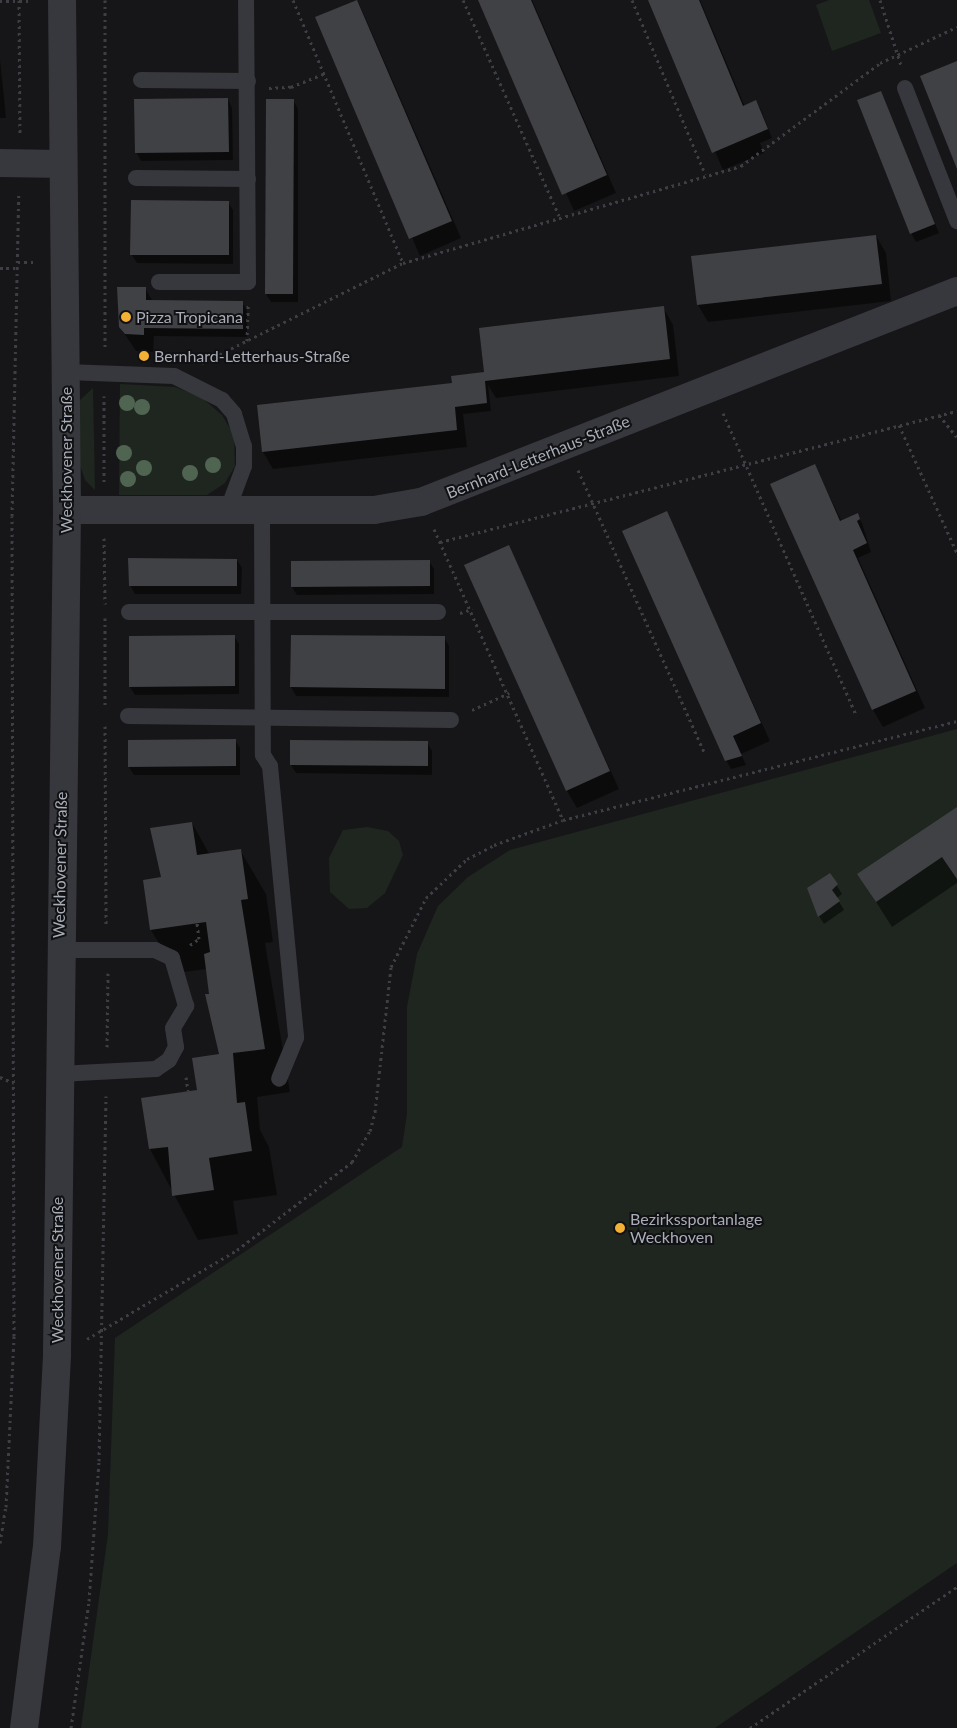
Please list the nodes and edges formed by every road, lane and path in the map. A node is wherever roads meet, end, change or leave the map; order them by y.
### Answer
1 (19, 0) edge
2 (62, 0) edge
3 (105, 0) edge
4 (246, 0) edge
5 (292, 0) edge
6 (463, 0) edge
7 (632, 0) edge
8 (880, 0) edge
9 (957, 27) edge
10 (900, 54) junction
11 (324, 74) junction
12 (141, 80) dead end
13 (248, 86) junction
14 (904, 88) joint
15 (10, 164) edge
16 (63, 164) junction
17 (705, 174) junction
18 (136, 178) dead end
19 (248, 179) junction
20 (559, 216) junction
21 (957, 221) edge
22 (403, 263) junction
23 (0, 268) edge
24 (18, 268) junction
25 (159, 282) dead end
26 (957, 291) edge
27 (248, 305) dead end
28 (247, 341) junction
29 (66, 372) junction
30 (105, 372) junction
31 (174, 376) junction
32 (712, 388) junction
33 (957, 411) edge
34 (939, 416) junction
35 (899, 425) junction
36 (957, 437) edge
37 (567, 445) junction
38 (746, 463) junction
39 (421, 502) junction
40 (593, 503) junction
41 (228, 509) junction
42 (262, 509) junction
43 (66, 510) junction
44 (103, 510) junction
45 (440, 542) junction
46 (957, 553) edge
47 (129, 612) dead end
48 (262, 612) junction
49 (438, 612) dead end
50 (509, 693) junction
51 (856, 714) dead end
52 (128, 716) dead end
53 (262, 717) junction
54 (451, 720) joint
55 (957, 721) edge
56 (705, 754) dead end
57 (563, 820) junction
58 (197, 923) dead end
59 (199, 939) dead end
60 (59, 950) junction
61 (107, 950) junction
62 (58, 1074) junction
63 (106, 1074) junction
64 (0, 1077) edge
65 (186, 1077) dead end
66 (279, 1079) dead end
67 (14, 1083) junction
68 (188, 1091) dead end
69 (104, 1330) junction
70 (57, 1354) junction
71 (0, 1544) edge
72 (957, 1588) edge
73 (24, 1728) edge
74 (71, 1728) edge
75 (750, 1728) edge

1 - 15 path
2 - 16 street, Weckhovener Straße
3 - 30 path
4 - 13 lane
5 - 11 path
6 - 20 path
7 - 17 path
8 - 10 path
9 - 10 path
10 - 14 path
10 - 17 path
11 - 13 path
11 - 22 path
12 - 13 lane
13 - 19 lane
14 - 21 lane
15 - 16 street
15 - 24 path
16 - 29 street, Weckhovener Straße
17 - 20 path
18 - 19 lane
19 - 25 lane
20 - 22 path
22 - 28 path
23 - 24 path
24 - 67 path
26 - 32 street, Bernhard-Letterhaus-Straße
27 - 28 path
28 - 31 path
29 - 30 lane
29 - 43 street, Weckhovener Straße
30 - 31 lane
30 - 44 path
31 - 41 lane
32 - 37 street, Bernhard-Letterhaus-Straße
32 - 38 path
33 - 34 path
34 - 35 path
34 - 36 path
35 - 38 path
35 - 46 path
37 - 39 street, Bernhard-Letterhaus-Straße
37 - 40 path
38 - 40 path
38 - 51 path
39 - 42 street, Bernhard-Letterhaus-Straße
39 - 45 path
40 - 45 path
40 - 56 path
41 - 42 street, Bernhard-Letterhaus-Straße
41 - 44 street, Bernhard-Letterhaus-Straße
42 - 48 lane
43 - 44 street, Bernhard-Letterhaus-Straße
43 - 60 street, Weckhovener Straße
44 - 61 path
45 - 50 path
47 - 48 lane
48 - 49 lane
48 - 53 lane
50 - 54 path
50 - 57 path
52 - 53 lane
53 - 54 lane
53 - 66 lane
55 - 57 path
57 - 69 path
58 - 59 path
60 - 61 lane
60 - 62 street, Weckhovener Straße
61 - 63 path
61 - 63 lane
62 - 63 lane
62 - 70 street, Weckhovener Straße
63 - 69 path
64 - 67 path
65 - 68 path
67 - 71 path
69 - 70 path
69 - 74 path
70 - 73 street, Weckhovener Straße
72 - 75 path

